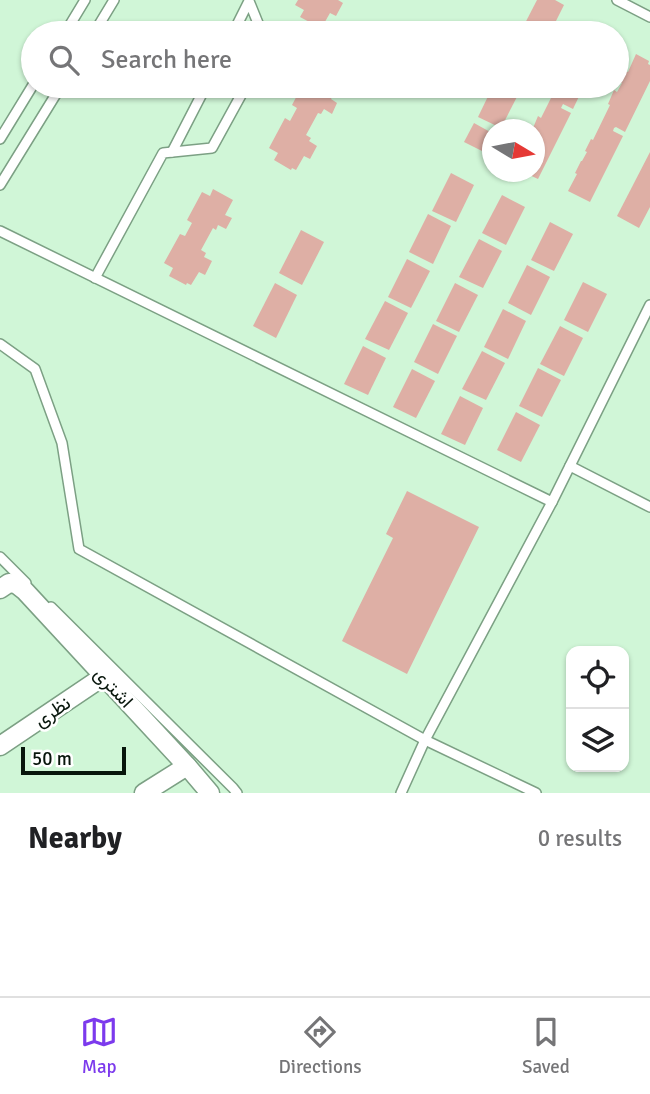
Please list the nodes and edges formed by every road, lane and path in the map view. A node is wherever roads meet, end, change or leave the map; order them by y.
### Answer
1 (85, 0) edge
2 (114, 0) edge
3 (617, 0) edge
4 (650, 17) edge
5 (72, 21) edge
6 (101, 21) edge
7 (239, 21) edge
8 (257, 21) edge
9 (25, 98) edge
10 (54, 98) edge
11 (200, 98) edge
12 (239, 98) edge
13 (0, 139) edge
14 (172, 152) junction
15 (0, 185) edge
16 (0, 231) edge
17 (95, 278) junction
18 (650, 305) edge
19 (0, 344) edge
20 (570, 466) junction
21 (552, 502) junction
22 (650, 507) edge
23 (0, 557) edge
24 (8, 586) edge
25 (104, 677) junction
26 (425, 740) junction
27 (0, 746) edge
28 (187, 766) junction
29 (145, 793) edge
30 (210, 793) edge
31 (237, 793) edge
32 (401, 793) edge
33 (536, 793) edge

1 - 5 lane
2 - 6 lane
3 - 4 lane
7 - 8 lane
9 - 13 lane
10 - 15 lane
11 - 14 lane
12 - 14 lane
14 - 17 lane
16 - 17 lane
17 - 21 lane
18 - 20 lane
19 - 26 lane
20 - 21 lane
20 - 22 lane
21 - 26 lane
23 - 31 lane
24 - 25 street, اشتری
25 - 27 street, نظری
25 - 28 street, اشتری
26 - 32 lane
26 - 33 lane
28 - 29 street
28 - 30 street, اشتری

